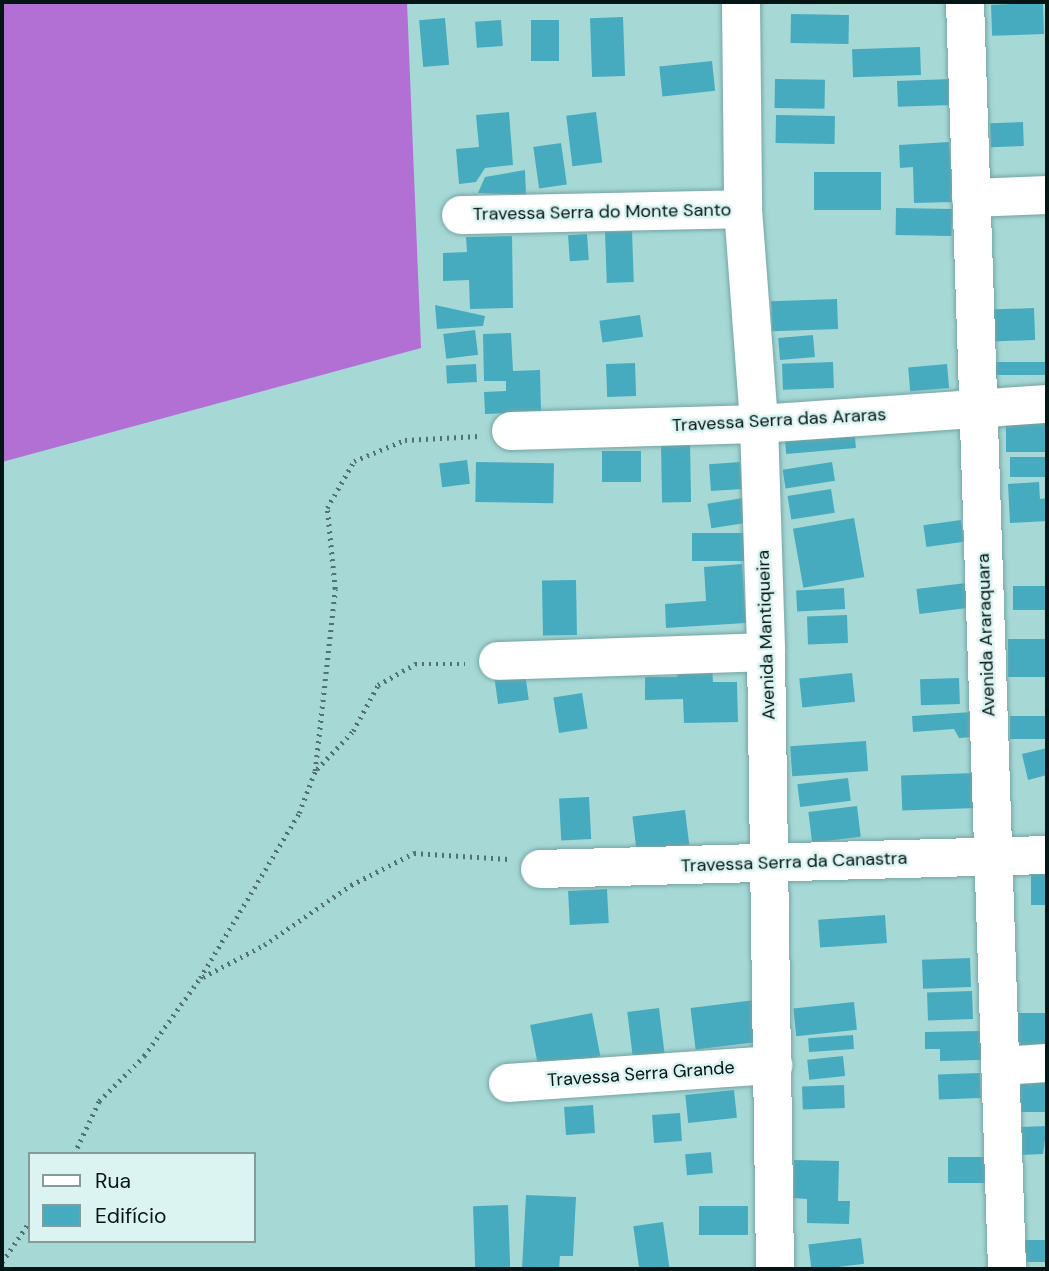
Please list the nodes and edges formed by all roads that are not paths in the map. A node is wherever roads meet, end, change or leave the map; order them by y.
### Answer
1 (741, 2) edge
2 (965, 2) edge
3 (1047, 195) edge
4 (971, 198) junction
5 (743, 209) junction
6 (461, 215) dead end
7 (1047, 404) edge
8 (978, 406) junction
9 (759, 424) junction
10 (511, 431) road end
11 (766, 652) junction
12 (498, 661) road end
13 (994, 855) junction
14 (1047, 855) edge
15 (772, 864) junction
16 (540, 869) road end
17 (1047, 1063) edge
18 (773, 1065) junction
19 (1001, 1066) junction
20 (508, 1083) dead end
21 (775, 1269) edge
22 (1007, 1269) edge

1 - 5 street, Avenida Mantiqueira
2 - 4 street, Avenida Araraquara
3 - 4 street
4 - 8 street, Avenida Araraquara
5 - 6 street, Travessa Serra do Monte Santo
5 - 9 street, Avenida Mantiqueira
7 - 8 street, Travessa Serra das Araras
8 - 9 street, Travessa Serra das Araras
8 - 13 street, Avenida Araraquara
9 - 10 street, Travessa Serra das Araras
9 - 11 street, Avenida Mantiqueira
11 - 12 street
11 - 15 street, Avenida Mantiqueira
13 - 14 street, Travessa Serra da Canastra
13 - 15 street, Travessa Serra da Canastra
13 - 19 street, Avenida Araraquara
15 - 16 street, Travessa Serra da Canastra
15 - 18 street, Avenida Mantiqueira
17 - 19 street
18 - 20 street, Travessa Serra Grande
18 - 21 street, Avenida Mantiqueira
19 - 22 street, Avenida Araraquara

